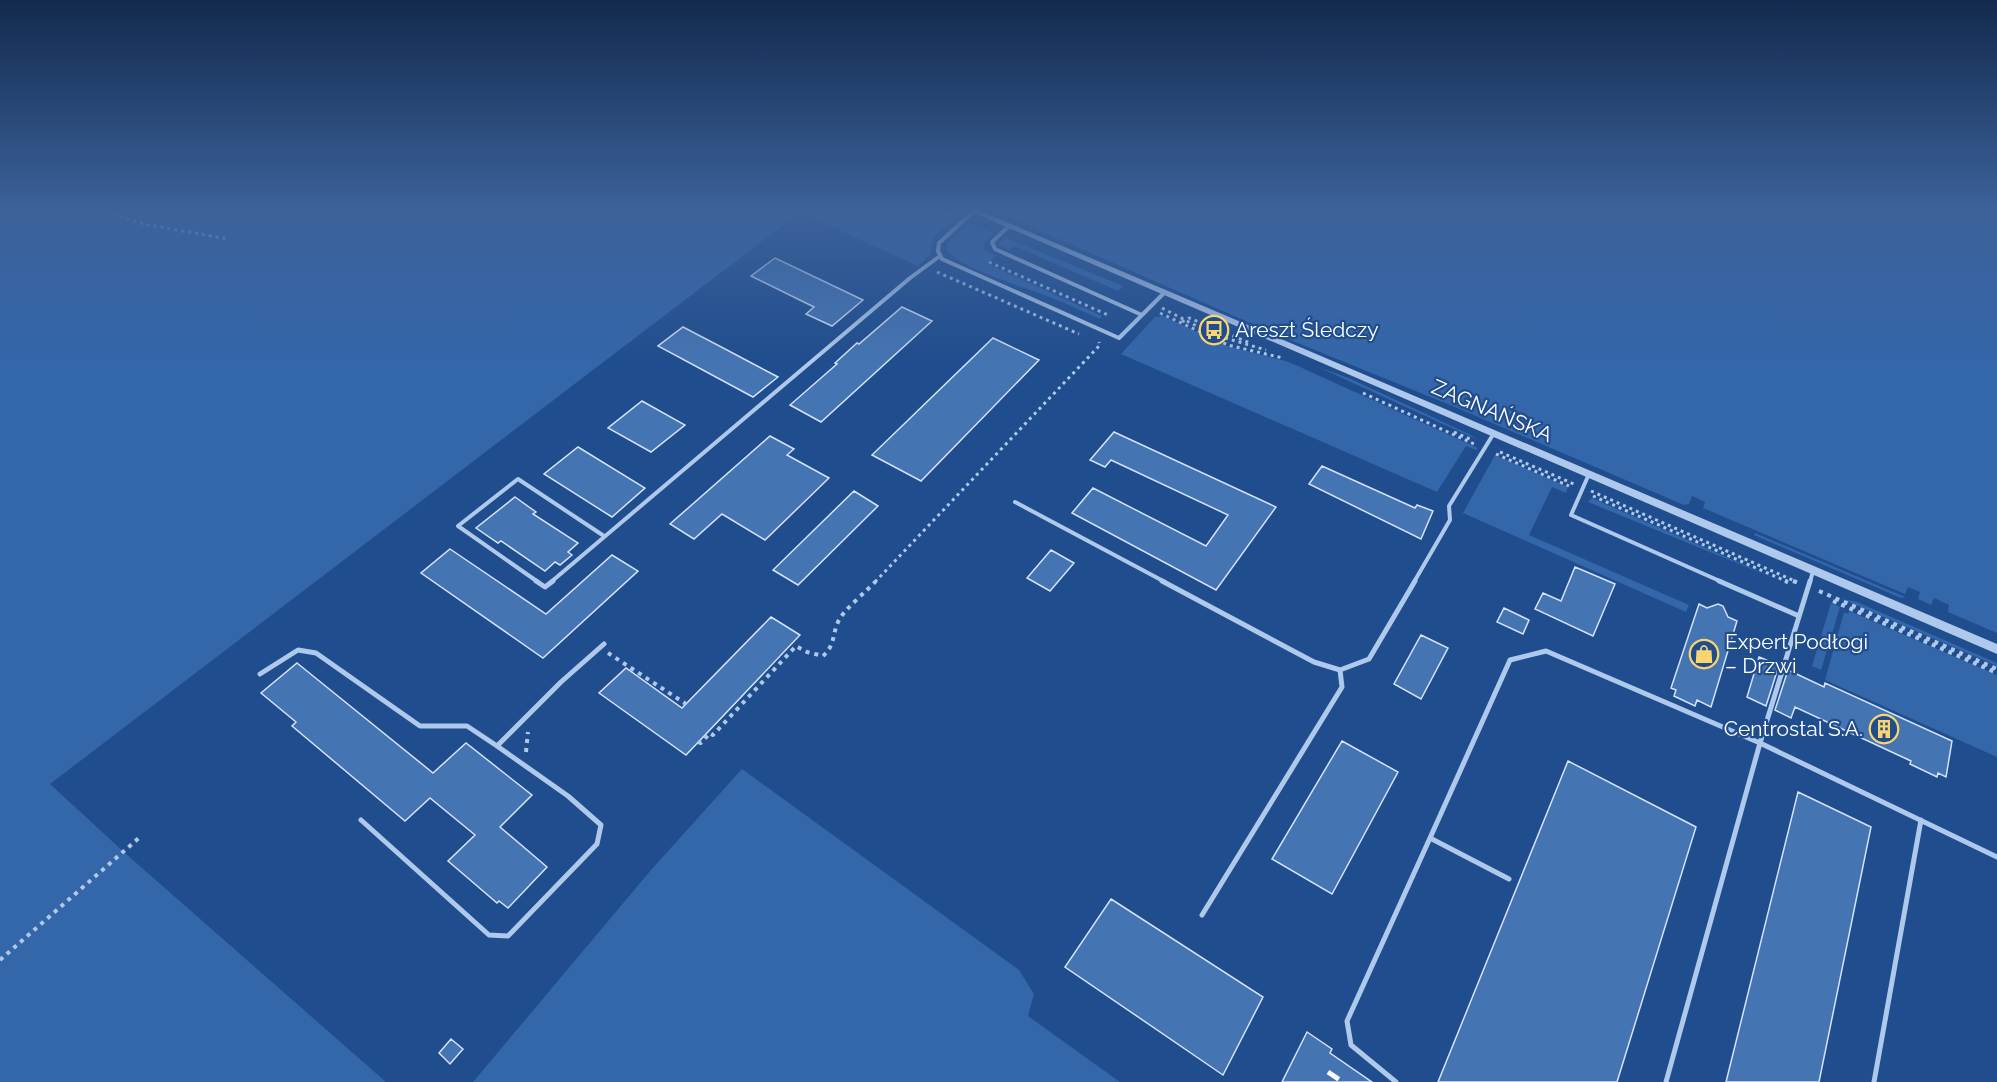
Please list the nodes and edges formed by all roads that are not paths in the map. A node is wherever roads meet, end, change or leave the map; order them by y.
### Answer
1 (933, 260) edge
2 (946, 260) edge
3 (1020, 260) edge
4 (1091, 260) edge
5 (1166, 292) junction
6 (1142, 315) junction
7 (1494, 433) junction
8 (1589, 474) junction
9 (1015, 502) dead end
10 (604, 536) junction
11 (1813, 571) junction
12 (1799, 616) junction
13 (604, 644) dead end
14 (1997, 649) edge
15 (1340, 670) junction
16 (260, 674) dead end
17 (1760, 743) junction
18 (497, 746) junction
19 (361, 820) dead end
20 (1921, 820) junction
21 (1430, 838) junction
22 (1997, 857) edge
23 (1509, 879) dead end
24 (1202, 915) dead end
25 (1396, 1082) edge
26 (1666, 1082) edge
27 (1874, 1082) edge

1 - 10 lane
2 - 6 lane
3 - 6 lane
4 - 5 street, ZAGNAŃSKA
5 - 6 lane
5 - 7 street, ZAGNAŃSKA
7 - 8 street, ZAGNAŃSKA
7 - 15 lane
8 - 11 street, ZAGNAŃSKA
8 - 12 lane
9 - 15 lane
10 - 10 lane
11 - 12 lane
11 - 14 street, ZAGNAŃSKA
12 - 17 lane
13 - 18 lane
15 - 24 lane
16 - 18 lane
17 - 20 lane
17 - 21 lane
17 - 26 lane
18 - 19 lane
20 - 22 lane
20 - 27 lane
21 - 23 lane
21 - 25 lane

